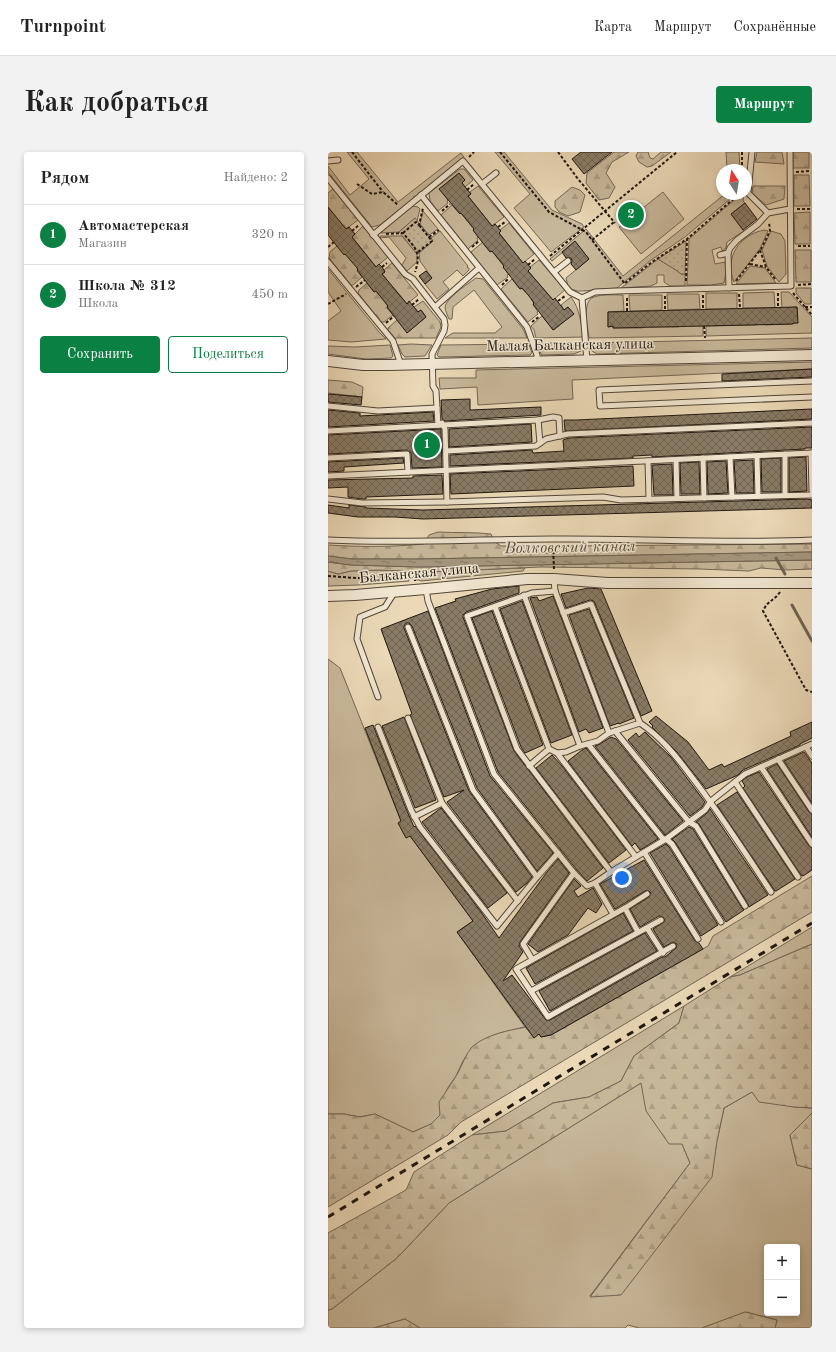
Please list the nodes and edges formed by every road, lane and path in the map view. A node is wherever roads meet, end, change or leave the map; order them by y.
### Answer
1 (352, 152) edge
2 (500, 152) edge
3 (558, 152) edge
4 (677, 152) edge
5 (742, 152) edge
6 (752, 152) edge
7 (790, 152) edge
8 (338, 160) dead end
9 (328, 161) edge
10 (742, 164) edge
11 (496, 174) dead end
12 (328, 178) edge
13 (357, 184) dead end
14 (482, 184) junction
15 (383, 192) junction
16 (422, 195) junction
17 (732, 200) edge
18 (401, 205) dead end
19 (423, 209) dead end
20 (790, 209) junction
21 (810, 209) dead end
22 (606, 212) junction
23 (768, 213) junction
24 (419, 225) junction
25 (440, 229) dead end
26 (582, 230) junction
27 (403, 233) junction
28 (389, 234) dead end
29 (373, 235) junction
30 (429, 238) junction
31 (687, 239) junction
32 (592, 240) junction
33 (334, 242) dead end
34 (810, 246) dead end
35 (328, 247) edge
36 (790, 247) junction
37 (760, 250) junction
38 (418, 252) junction
39 (728, 253) junction
40 (720, 254) dead end
41 (545, 261) junction
42 (568, 261) dead end
43 (328, 262) edge
44 (750, 264) junction
45 (766, 267) junction
46 (479, 268) junction
47 (554, 272) junction
48 (413, 279) junction
49 (811, 284) edge
50 (791, 286) junction
51 (781, 287) junction
52 (729, 288) junction
53 (739, 288) junction
54 (702, 289) junction
55 (665, 290) junction
56 (686, 290) junction
57 (627, 291) junction
58 (347, 293) dead end
59 (582, 298) junction
60 (328, 304) edge
61 (435, 307) junction
62 (812, 307) edge
63 (740, 308) dead end
64 (805, 308) junction
65 (703, 309) dead end
66 (665, 310) dead end
67 (627, 311) dead end
68 (812, 315) edge
69 (394, 316) dead end
70 (704, 326) dead end
71 (382, 327) junction
72 (705, 338) dead end
73 (812, 355) edge
74 (328, 361) edge
75 (587, 361) junction
76 (537, 362) junction
77 (432, 364) junction
78 (401, 365) junction
79 (812, 381) edge
80 (812, 397) edge
81 (328, 406) edge
82 (437, 408) junction
83 (538, 420) junction
84 (812, 423) edge
85 (440, 425) junction
86 (328, 431) edge
87 (560, 436) junction
88 (540, 443) junction
89 (446, 451) junction
90 (811, 453) edge
91 (785, 454) junction
92 (757, 456) junction
93 (730, 457) junction
94 (328, 458) edge
95 (703, 458) junction
96 (676, 460) junction
97 (648, 461) junction
98 (446, 470) junction
99 (408, 472) junction
100 (328, 476) edge
101 (812, 491) edge
102 (785, 495) junction
103 (812, 495) edge
104 (758, 496) junction
105 (732, 497) junction
106 (677, 498) junction
107 (704, 498) junction
108 (328, 499) edge
109 (649, 499) junction
110 (447, 502) junction
111 (328, 540) edge
112 (812, 540) edge
113 (553, 546) dead end
114 (328, 576) edge
115 (556, 576) junction
116 (415, 577) dead end
117 (812, 583) edge
118 (782, 584) junction
119 (426, 589) junction
120 (555, 591) junction
121 (395, 592) junction
122 (524, 595) junction
123 (328, 596) edge
124 (495, 607) junction
125 (563, 613) junction
126 (408, 628) dead end
127 (812, 692) edge
128 (378, 697) dead end
129 (408, 718) dead end
130 (640, 723) junction
131 (378, 727) dead end
132 (615, 731) junction
133 (609, 733) junction
134 (588, 744) junction
135 (812, 744) edge
136 (580, 746) junction
137 (806, 747) junction
138 (549, 749) junction
139 (557, 753) junction
140 (812, 756) edge
141 (778, 759) junction
142 (529, 766) junction
143 (761, 766) junction
144 (735, 782) junction
145 (711, 801) junction
146 (442, 802) junction
147 (812, 810) edge
148 (414, 817) junction
149 (689, 822) junction
150 (666, 839) junction
151 (812, 844) edge
152 (644, 852) junction
153 (558, 853) junction
154 (636, 857) junction
155 (611, 872) junction
156 (574, 873) junction
157 (537, 877) junction
158 (798, 877) dead end
159 (595, 883) junction
160 (771, 892) dead end
161 (647, 894) dead end
162 (518, 901) junction
163 (745, 906) dead end
164 (625, 908) junction
165 (613, 914) junction
166 (661, 920) dead end
167 (721, 922) dead end
168 (647, 928) junction
169 (638, 932) junction
170 (698, 939) dead end
171 (673, 946) dead end
172 (663, 953) junction
173 (532, 959) junction
174 (531, 991) junction

1 - 15 path
2 - 26 path
3 - 22 path
4 - 22 path
5 - 10 path
6 - 23 lane
7 - 20 lane
8 - 9 lane
11 - 14 lane
12 - 29 lane
13 - 15 path
14 - 16 lane
14 - 41 lane
15 - 18 path
16 - 29 lane
16 - 46 lane
17 - 31 path
19 - 24 path
20 - 21 path
20 - 23 lane
20 - 36 lane
22 - 26 path
22 - 32 path
23 - 37 path
23 - 39 lane
24 - 27 path
24 - 30 path
25 - 30 path
26 - 32 path
26 - 41 path
27 - 28 path
27 - 38 path
29 - 48 lane
30 - 38 path
31 - 32 path
31 - 56 path
33 - 35 path
34 - 36 path
36 - 50 lane
37 - 44 path
37 - 45 path
38 - 48 path
39 - 40 lane
39 - 52 lane
41 - 47 lane
42 - 47 lane
43 - 71 lane
44 - 45 path
44 - 52 path
45 - 51 path
46 - 61 lane
46 - 76 lane
47 - 59 lane
48 - 61 lane
49 - 50 path
50 - 51 lane
50 - 64 path
51 - 53 lane
52 - 53 lane
52 - 54 lane
53 - 63 path
54 - 56 lane
54 - 65 path
55 - 56 lane
55 - 57 lane
55 - 66 path
57 - 59 lane
57 - 67 path
58 - 60 path
59 - 75 lane
61 - 77 lane
62 - 64 path
64 - 68 path
69 - 71 path
70 - 72 path
71 - 78 lane
73 - 75 street, Малая Балканская улица
74 - 78 street, Малая Балканская улица
75 - 76 street, Малая Балканская улица
76 - 77 street, Малая Балканская улица
77 - 78 street, Малая Балканская улица
77 - 82 lane
79 - 80 lane
81 - 82 lane
82 - 85 lane
83 - 85 lane
83 - 87 lane
83 - 88 lane
84 - 87 lane
85 - 86 lane
85 - 89 lane
87 - 88 lane
88 - 89 lane
89 - 98 lane
90 - 91 lane
90 - 101 lane
91 - 92 lane
91 - 102 lane
92 - 93 lane
92 - 104 lane
93 - 95 lane
93 - 105 lane
94 - 99 lane
95 - 96 lane
95 - 107 lane
96 - 97 lane
96 - 106 lane
97 - 98 lane
97 - 109 lane
98 - 99 lane
98 - 110 lane
99 - 100 lane
102 - 103 lane
102 - 104 lane
104 - 105 lane
105 - 107 lane
106 - 107 lane
106 - 109 lane
108 - 110 lane
109 - 110 lane
111 - 112 lane
113 - 115 path
114 - 116 path
115 - 118 street, Балканская улица
115 - 119 street, Балканская улица
115 - 120 lane
117 - 118 street, Балканская улица
118 - 127 path
119 - 121 street, Балканская улица
119 - 153 lane
120 - 122 lane
120 - 125 lane
121 - 123 street, Балканская улица
121 - 128 lane
122 - 124 lane
122 - 136 lane
124 - 138 lane
124 - 142 lane
125 - 130 lane
125 - 133 lane
126 - 157 lane
129 - 146 lane
130 - 132 lane
130 - 145 lane
131 - 148 lane
132 - 133 lane
132 - 149 lane
133 - 134 lane
134 - 136 lane
134 - 150 lane
135 - 137 lane
136 - 139 lane
137 - 140 lane
137 - 141 lane
138 - 139 lane
138 - 142 lane
139 - 154 lane
141 - 143 lane
141 - 147 lane
142 - 155 lane
143 - 144 lane
143 - 151 lane
144 - 145 lane
144 - 158 lane
145 - 149 lane
145 - 160 lane
146 - 148 lane
146 - 162 lane
148 - 162 lane
149 - 150 lane
149 - 163 lane
150 - 152 lane
150 - 167 lane
152 - 154 lane
152 - 170 lane
153 - 156 lane
153 - 157 lane
154 - 155 lane
155 - 159 lane
156 - 159 lane
156 - 173 lane
157 - 162 lane
159 - 165 lane
161 - 164 lane
164 - 165 lane
164 - 169 lane
165 - 173 lane
166 - 168 lane
168 - 169 lane
168 - 172 lane
169 - 174 lane
171 - 172 lane
172 - 174 lane
173 - 174 lane

